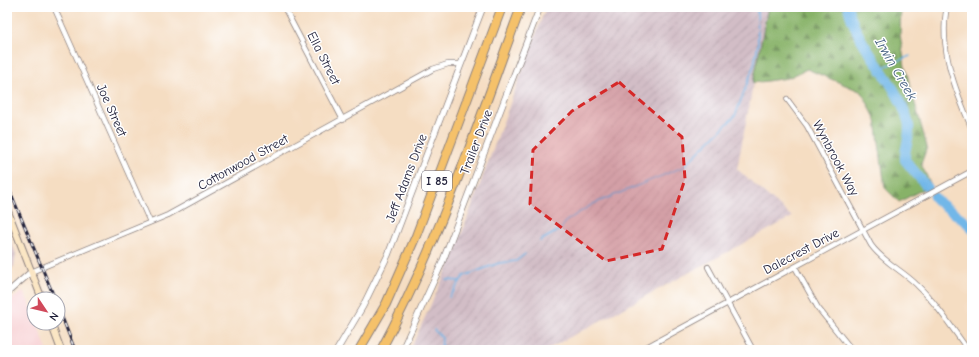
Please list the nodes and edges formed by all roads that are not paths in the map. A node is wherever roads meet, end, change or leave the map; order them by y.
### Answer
1 (54, 7) edge
2 (284, 7) edge
3 (483, 7) edge
4 (502, 7) edge
5 (521, 7) edge
6 (540, 7) edge
7 (947, 7) edge
8 (460, 64) junction
9 (788, 99) dead end
10 (343, 120) junction
11 (972, 129) edge
12 (972, 171) edge
13 (7, 209) edge
14 (150, 222) junction
15 (862, 230) junction
16 (708, 267) dead end
17 (795, 267) junction
18 (32, 272) junction
19 (39, 291) edge
20 (7, 293) edge
21 (728, 303) junction
22 (54, 331) edge
23 (656, 342) junction
24 (61, 350) edge
25 (337, 350) edge
26 (359, 350) edge
27 (381, 350) edge
28 (402, 350) edge
29 (641, 350) edge
30 (660, 350) edge
31 (753, 350) edge
32 (852, 350) edge
33 (968, 350) edge

1 - 14 street, Joe Street
2 - 10 street, Ella Street
3 - 8 street, Jeff Adams Drive
4 - 26 highway, I 85
5 - 27 highway, I 85
6 - 28 street, Trailer Drive
7 - 11 street
8 - 10 street, Cottonwood Street
8 - 25 street, Jeff Adams Drive
9 - 15 street, Wynbrook Way
10 - 14 street, Cottonwood Street
12 - 15 street, Dalecrest Drive
13 - 18 main road
14 - 18 street, Cottonwood Street
15 - 17 street, Dalecrest Drive
15 - 33 street, Wynbrook Way
16 - 21 street
17 - 21 street, Dalecrest Drive
17 - 32 street
18 - 19 main road
18 - 20 street
21 - 23 street, Dalecrest Drive
21 - 31 street
22 - 24 main road
23 - 29 street, Dalecrest Drive
23 - 30 street

